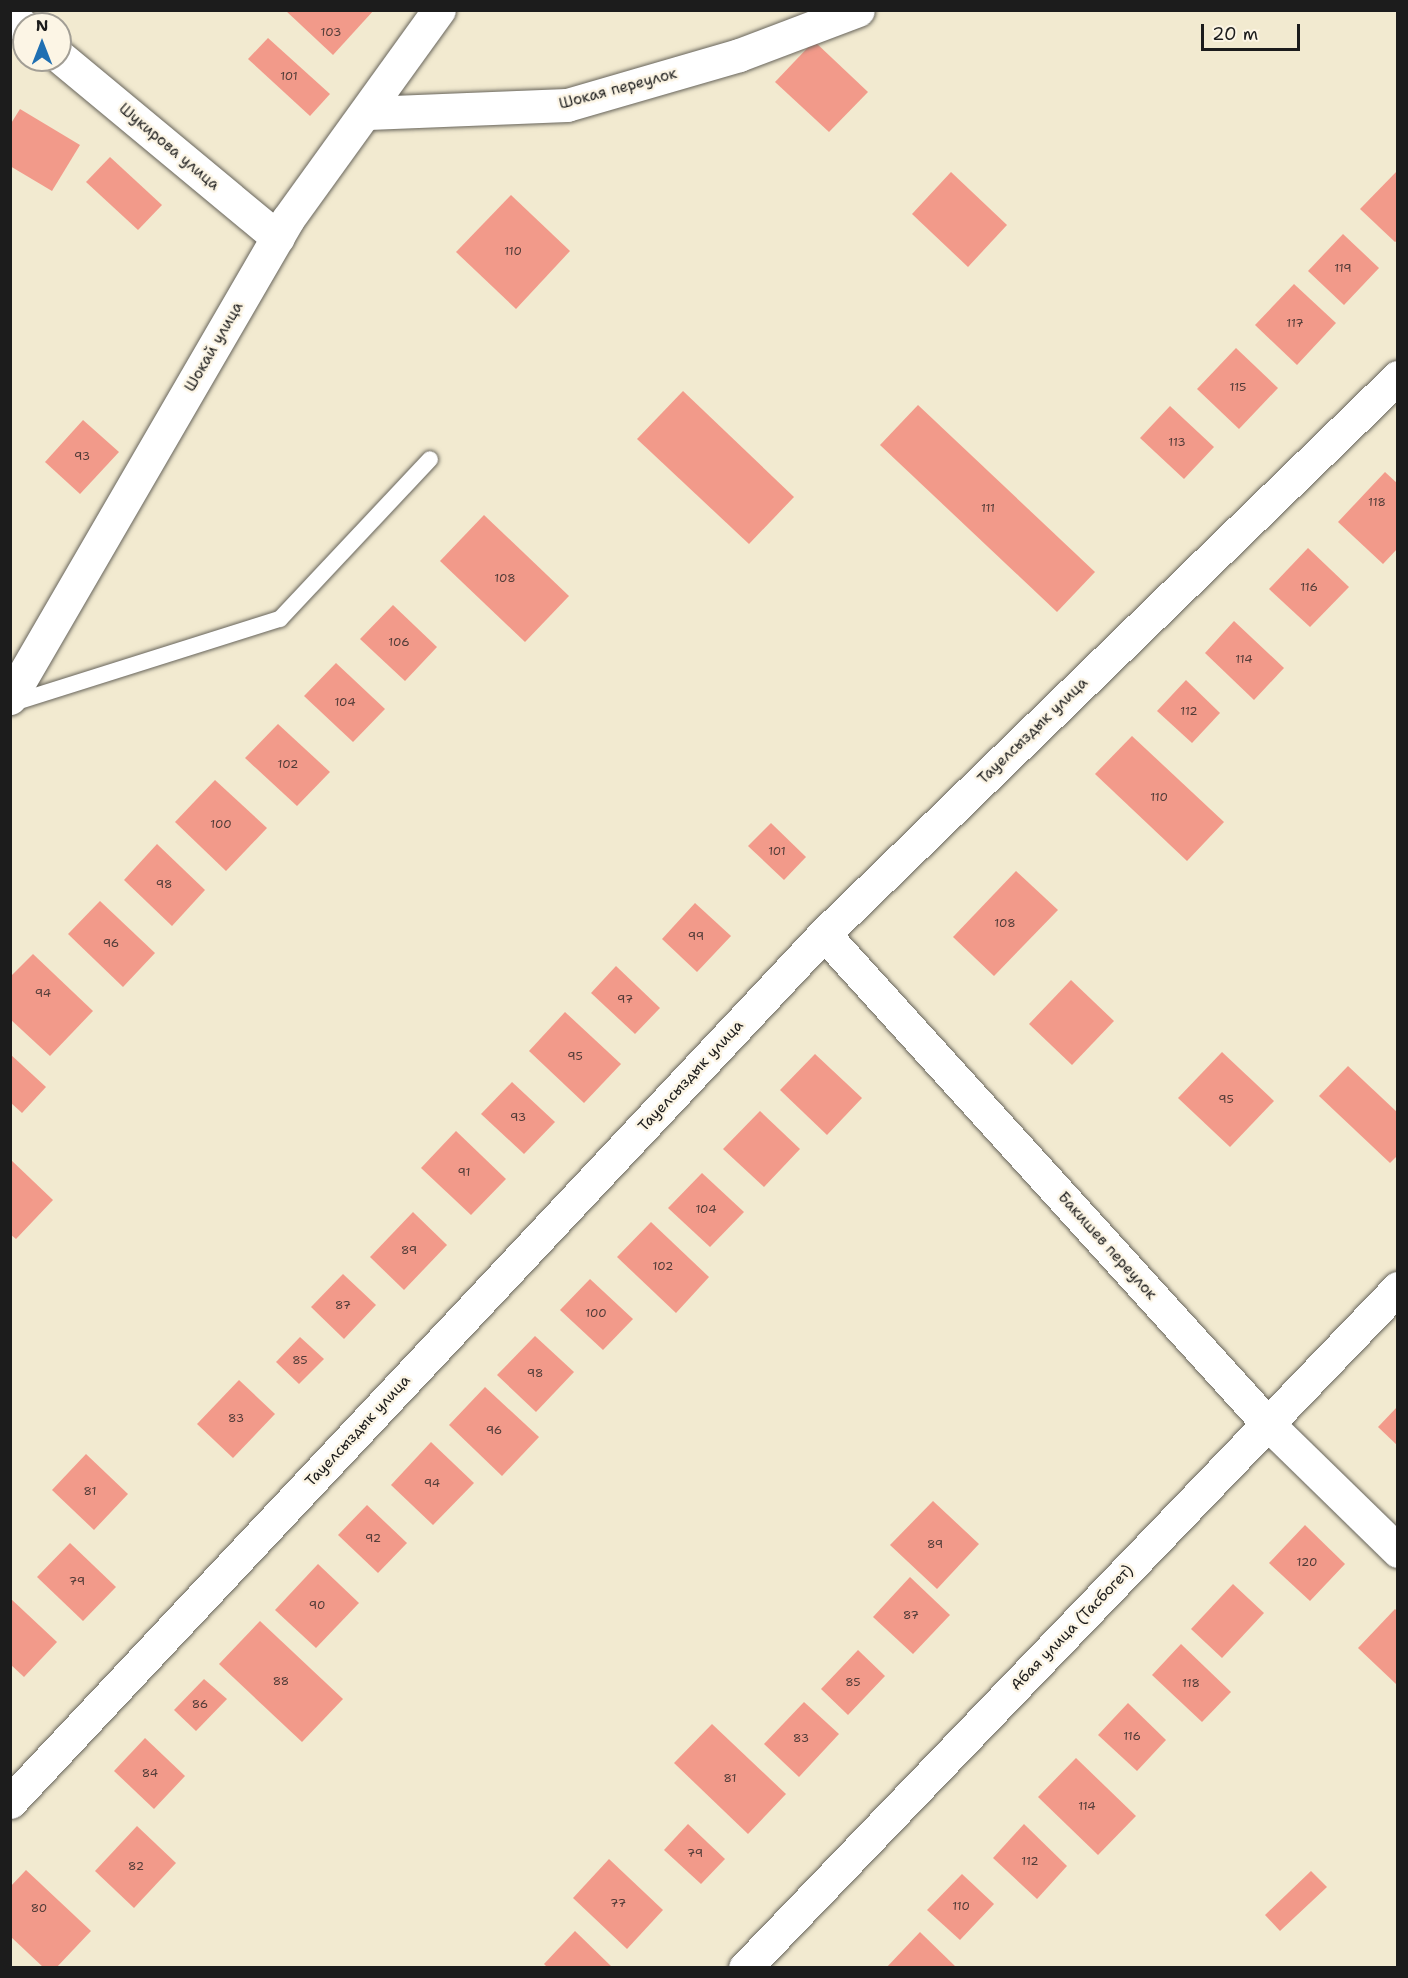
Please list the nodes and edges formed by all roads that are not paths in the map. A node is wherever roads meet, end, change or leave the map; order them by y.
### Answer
1 (439, 10) edge
2 (858, 10) edge
3 (72, 67) edge
4 (368, 112) junction
5 (278, 238) junction
6 (1398, 377) edge
7 (430, 459) dead end
8 (10, 698) edge
9 (10, 704) edge
10 (824, 934) junction
11 (1398, 1288) edge
12 (1268, 1424) junction
13 (1398, 1551) edge
14 (10, 1802) edge
15 (745, 1968) edge

1 - 4 street, Шокай улица
2 - 4 street, Шокая переулок
3 - 5 street, Шукирова улица
4 - 5 street, Шокай улица
5 - 8 street, Шокай улица
6 - 10 street, Тауелсыздык улица
7 - 9 lane
10 - 12 street, Бакишев переулок
10 - 14 street, Тауелсыздык улица
11 - 12 street, Абая улица (Тасбогет)
12 - 13 street, Бакишев переулок
12 - 15 street, Абая улица (Тасбогет)

